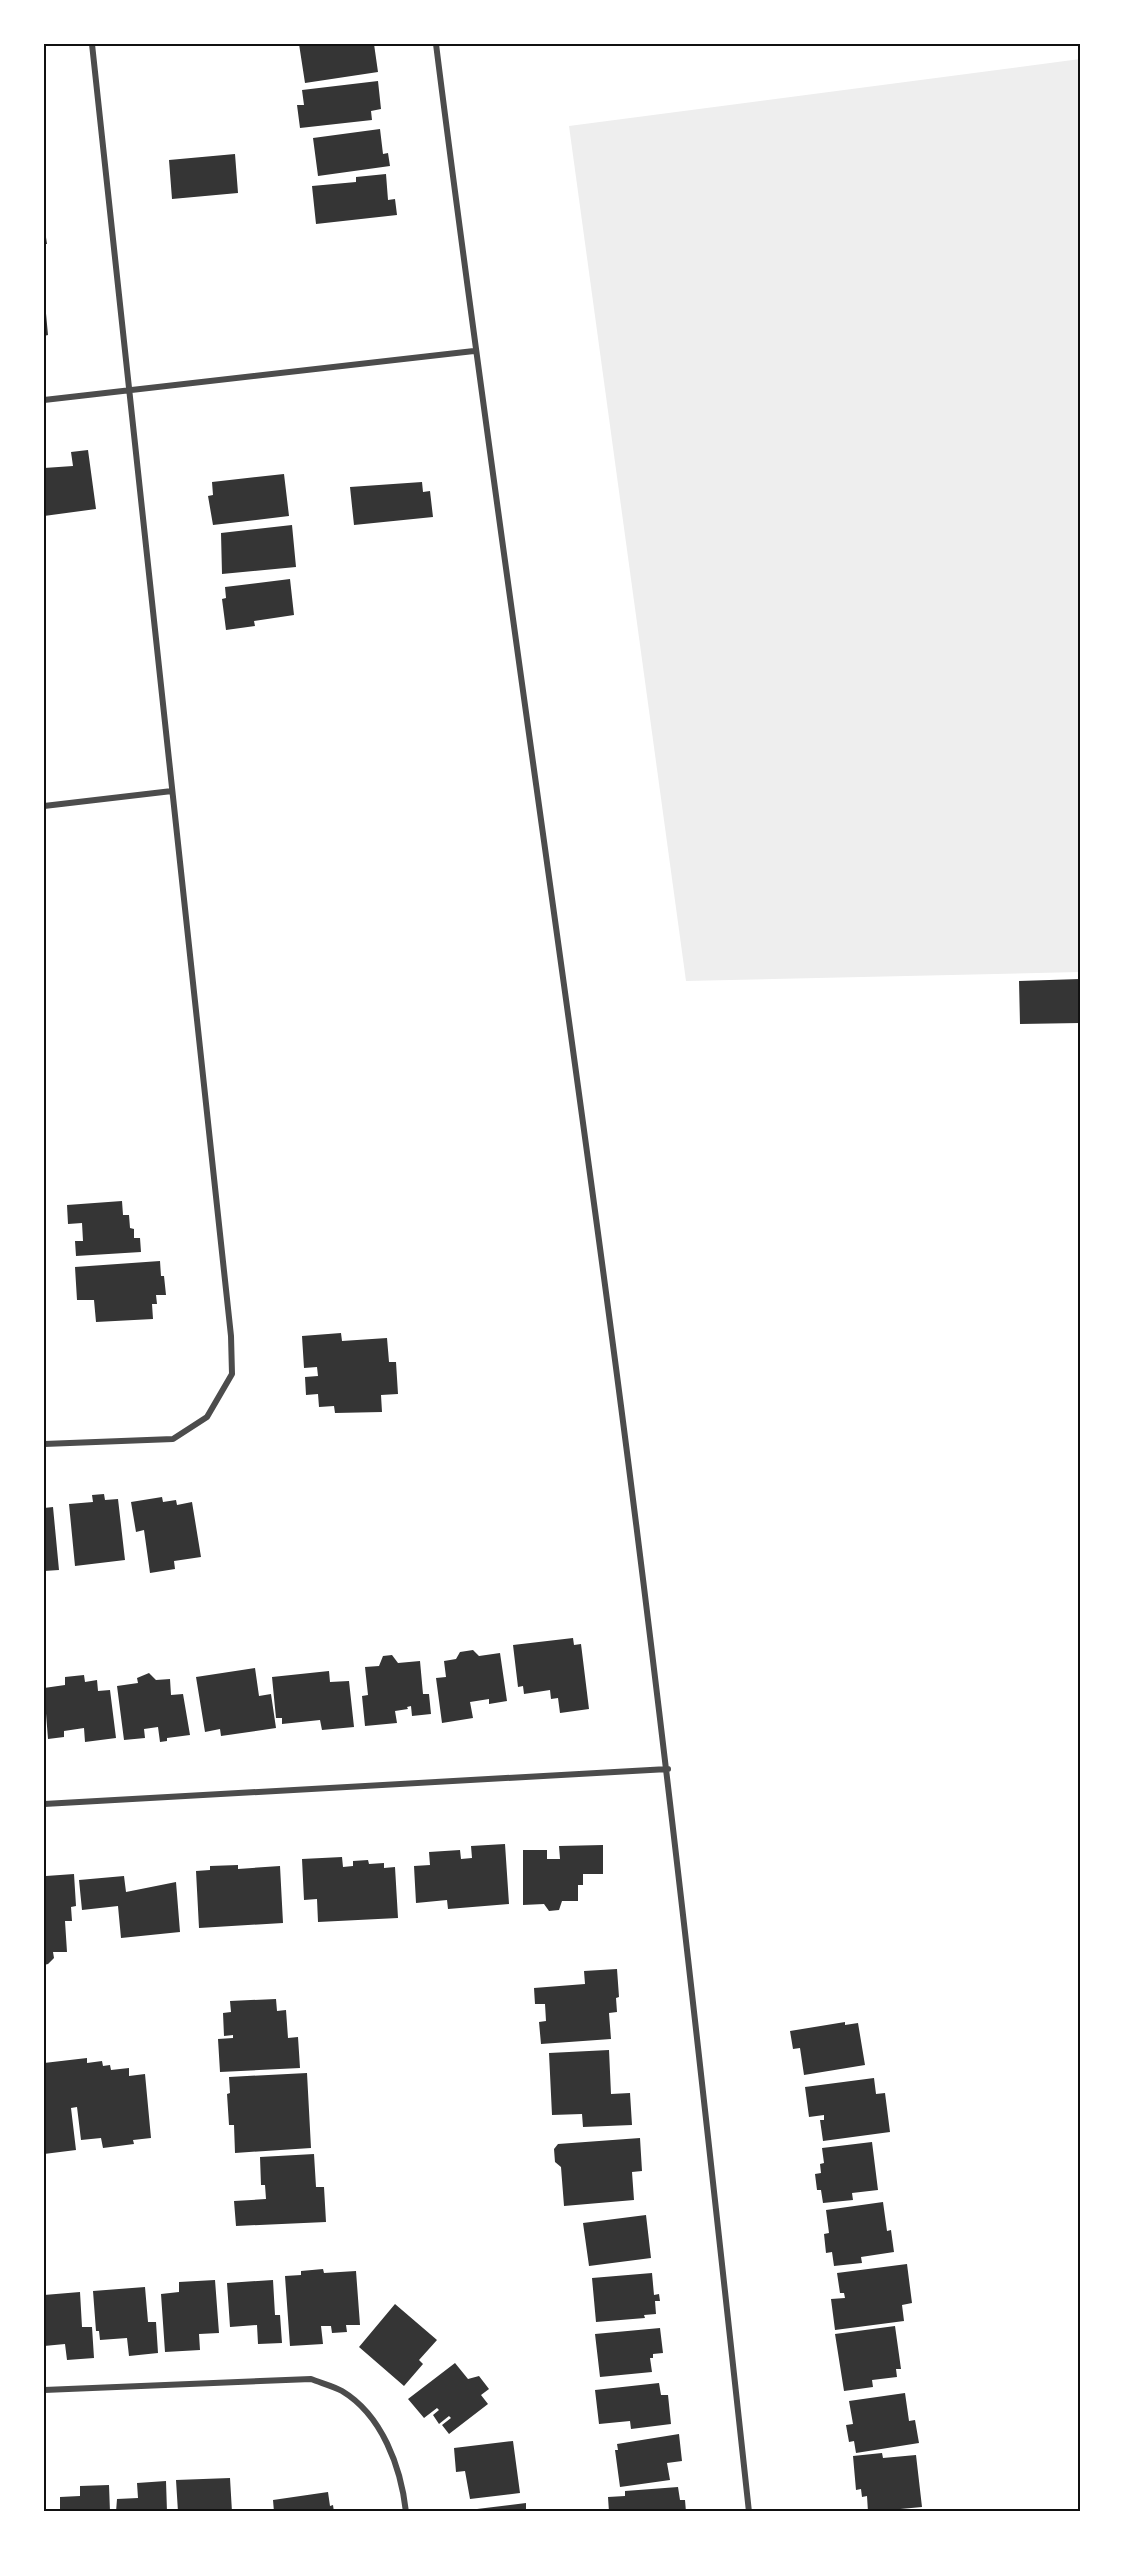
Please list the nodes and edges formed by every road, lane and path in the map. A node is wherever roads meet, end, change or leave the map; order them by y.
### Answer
1 (92, 44) edge
2 (436, 44) edge
3 (474, 351) junction
4 (129, 390) junction
5 (44, 400) edge
6 (172, 791) junction
7 (44, 806) edge
8 (44, 1444) edge
9 (668, 1769) junction
10 (44, 1804) edge
11 (44, 2390) edge
12 (406, 2511) edge
13 (749, 2511) edge

1 - 4 street
2 - 3 street
3 - 4 street
3 - 9 street
4 - 5 street
4 - 6 street
6 - 7 street
6 - 8 street
9 - 10 street
9 - 13 street
11 - 12 street

